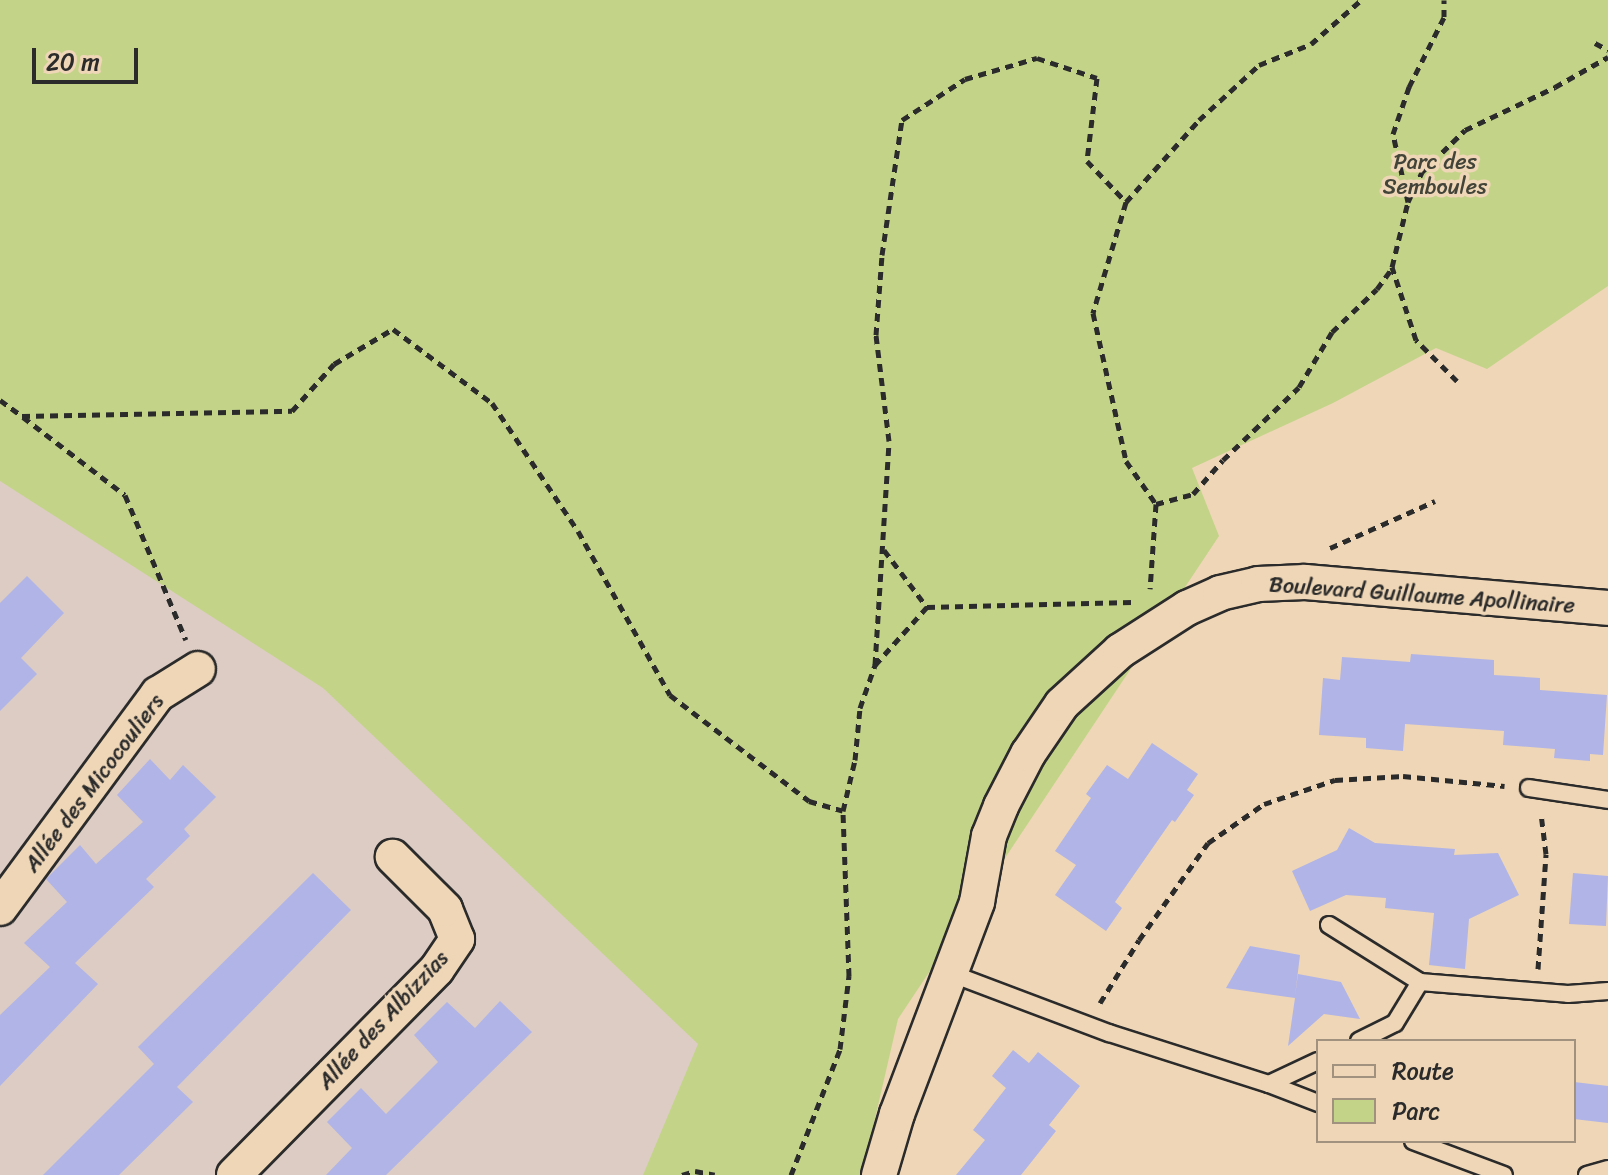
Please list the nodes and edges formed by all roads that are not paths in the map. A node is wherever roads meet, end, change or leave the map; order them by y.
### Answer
1 (1608, 608) edge
2 (198, 669) road end
3 (1529, 788) road end
4 (1608, 800) edge
5 (393, 857) dead end
6 (0, 908) edge
7 (1329, 925) dead end
8 (950, 973) junction
9 (1420, 982) junction
10 (1608, 991) edge
11 (1363, 1039) edge
12 (1316, 1062) edge
13 (1269, 1084) junction
14 (1316, 1102) edge
15 (1418, 1143) edge
16 (1608, 1169) edge
17 (234, 1175) edge
18 (879, 1175) edge
19 (1504, 1175) edge
20 (1587, 1175) edge

1 - 8 street, Boulevard Guillaume Apollinaire
2 - 6 street, Allée des Micocouliers
3 - 4 lane
5 - 17 street, Allée des Albizzias
7 - 9 lane
8 - 13 lane
8 - 18 street, Boulevard Guillaume Apollinaire
9 - 10 lane
9 - 11 lane
12 - 13 lane
13 - 14 lane
15 - 19 lane
16 - 20 lane

